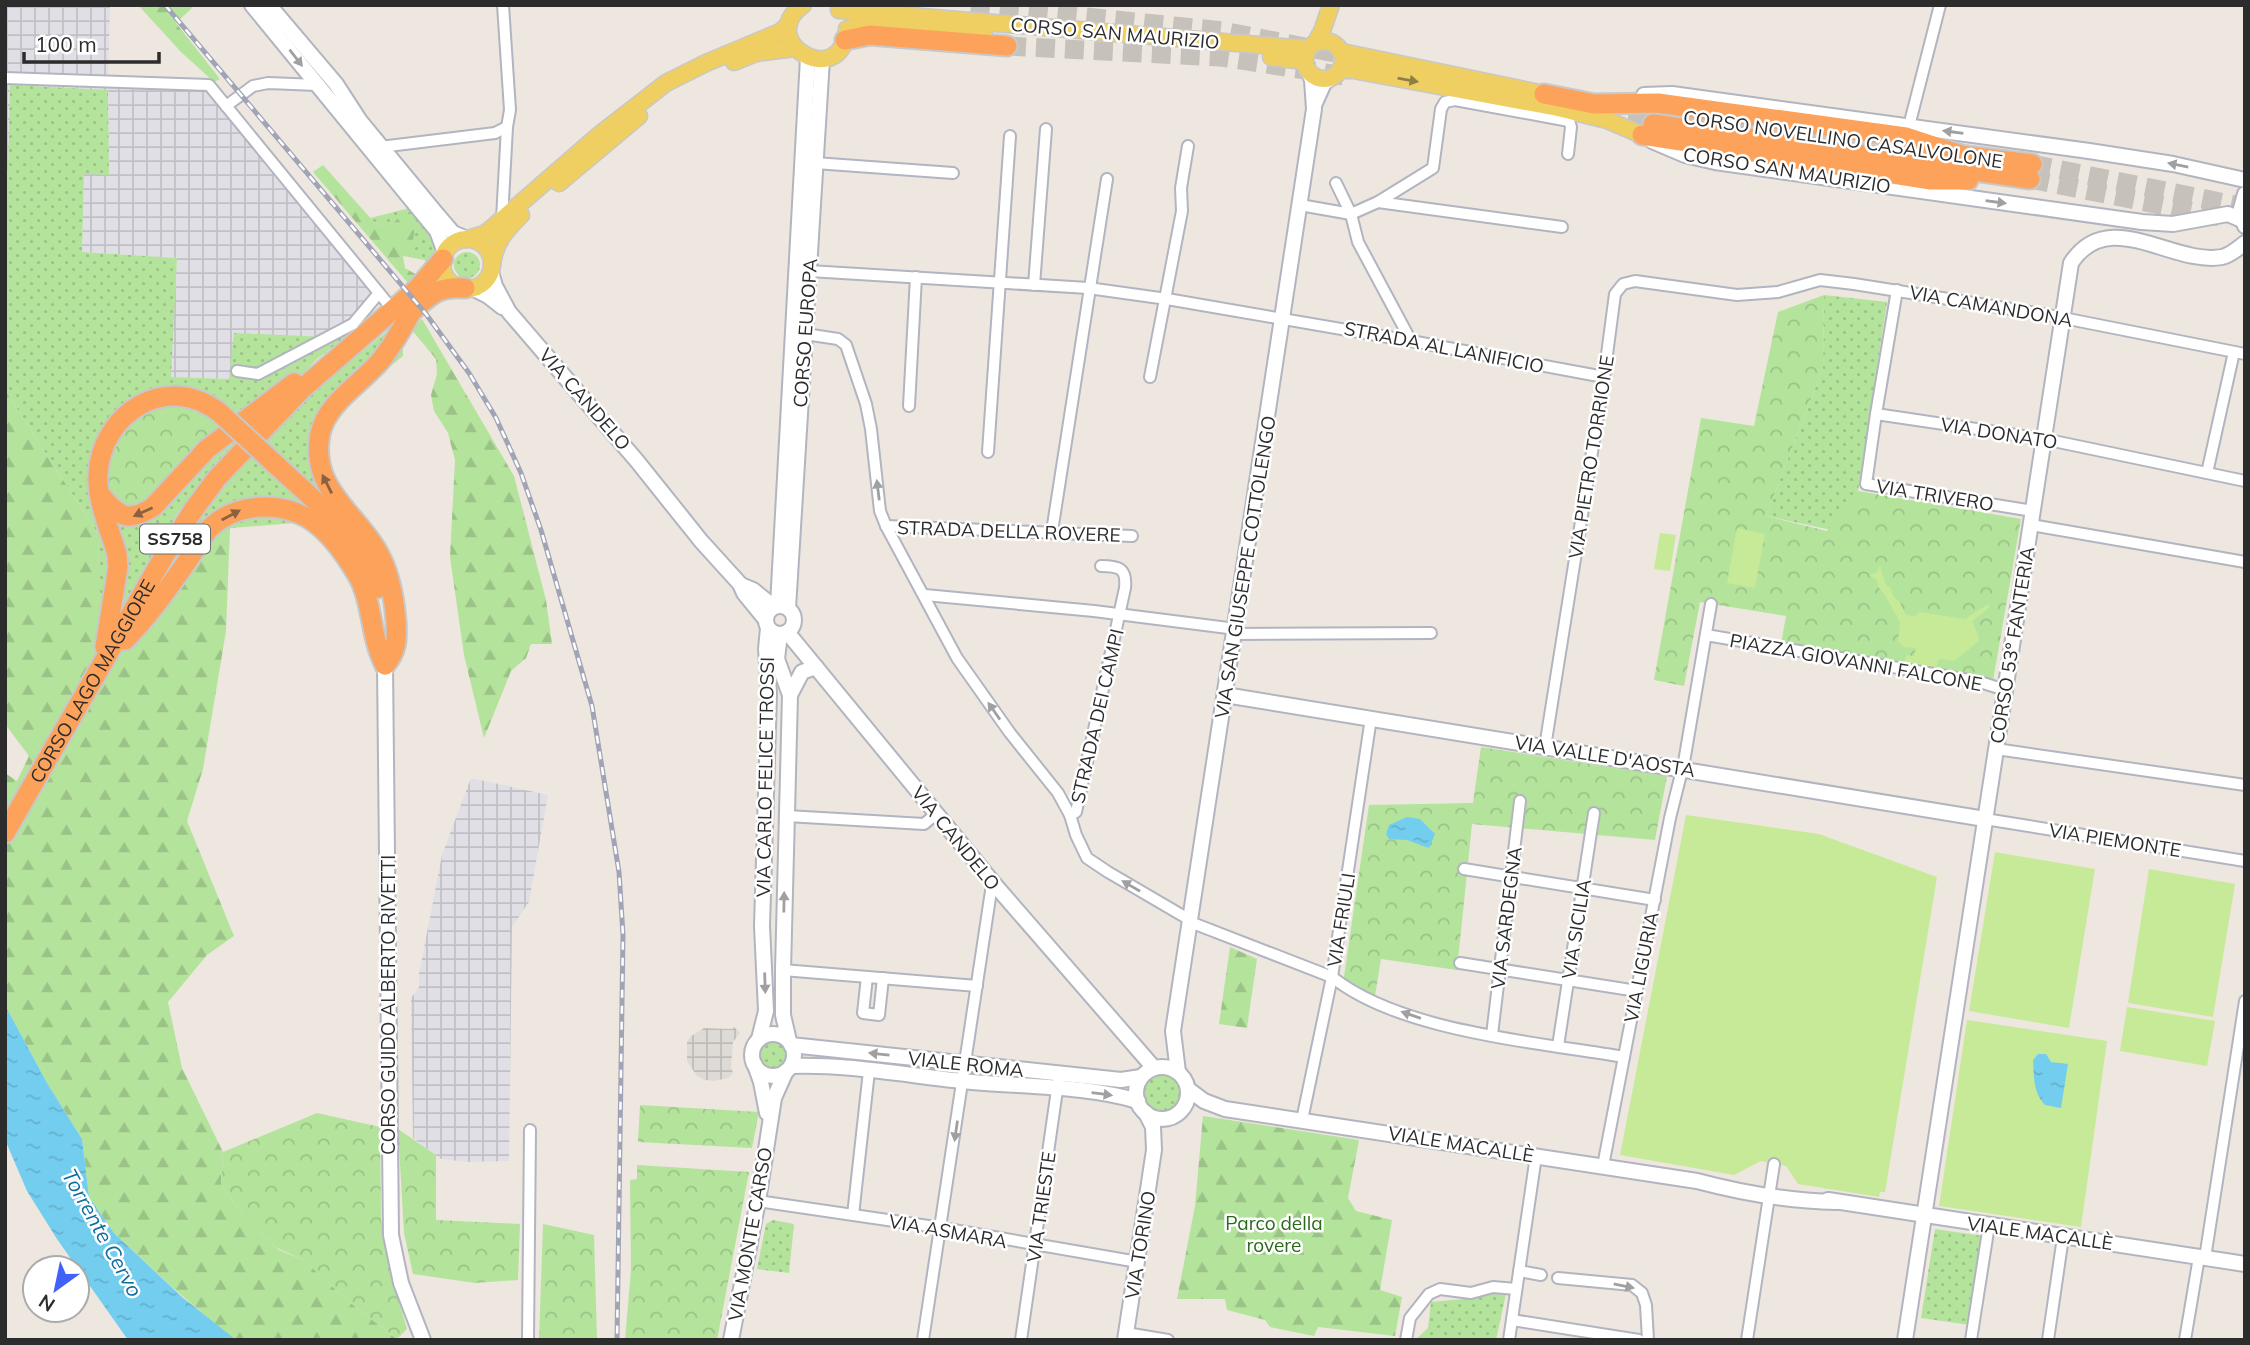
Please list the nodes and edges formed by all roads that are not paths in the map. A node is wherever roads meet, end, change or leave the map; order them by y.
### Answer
1 (252, 5) edge
2 (269, 5) edge
3 (503, 5) edge
4 (803, 5) edge
5 (1940, 5) edge
6 (1331, 6) edge
7 (836, 8) edge
8 (789, 24) junction
9 (846, 34) junction
10 (1007, 46) tunnel mouth
11 (1339, 48) junction
12 (808, 55) junction
13 (1309, 56) junction
14 (1336, 74) junction
15 (5, 78) edge
16 (317, 85) junction
17 (1545, 94) junction
18 (1315, 104) junction
19 (226, 106) junction
20 (1650, 124) junction
21 (1909, 126) junction
22 (507, 127) junction
23 (1046, 129) dead end
24 (1010, 136) dead end
25 (380, 146) junction
26 (1188, 146) dead end
27 (1567, 154) dead end
28 (1961, 155) junction
29 (815, 163) junction
30 (953, 173) dead end
31 (1107, 179) dead end
32 (2245, 180) edge
33 (1336, 183) dead end
34 (2245, 194) edge
35 (1378, 202) junction
36 (1300, 205) junction
37 (1351, 215) junction
38 (502, 219) junction
39 (2243, 223) edge
40 (1562, 227) dead end
41 (467, 239) junction
42 (2245, 243) edge
43 (443, 259) junction
44 (491, 269) junction
45 (809, 271) junction
46 (916, 277) junction
47 (1000, 282) junction
48 (1034, 285) junction
49 (468, 288) junction
50 (1088, 288) junction
51 (1897, 290) junction
52 (379, 293) junction
53 (1737, 295) joint
54 (1167, 299) junction
55 (403, 310) junction
56 (509, 312) junction
57 (2062, 317) junction
58 (1283, 318) junction
59 (805, 334) junction
60 (1411, 341) junction
61 (348, 348) junction
62 (2239, 353) edge
63 (237, 371) dead end
64 (1150, 377) dead end
65 (1604, 377) junction
66 (909, 406) dead end
67 (1877, 414) junction
68 (259, 432) junction
69 (2044, 439) junction
70 (988, 452) dead end
71 (2207, 474) junction
72 (2245, 481) edge
73 (99, 493) junction
74 (2032, 518) junction
75 (886, 526) junction
76 (1053, 526) dead end
77 (1132, 536) dead end
78 (2245, 562) edge
79 (1101, 566) dead end
80 (779, 576) junction
81 (746, 587) junction
82 (925, 595) junction
83 (1711, 604) dead end
84 (780, 607) junction
85 (1120, 615) junction
86 (775, 628) junction
87 (1236, 632) junction
88 (1431, 633) dead end
89 (1706, 635) junction
90 (385, 665) junction
91 (100, 667) junction
92 (816, 667) junction
93 (2005, 690) junction
94 (790, 695) junction
95 (1226, 695) junction
96 (1371, 718) junction
97 (1545, 747) junction
98 (1996, 749) junction
99 (1681, 769) junction
100 (2245, 785) edge
101 (1520, 801) dead end
102 (1594, 813) dead end
103 (936, 814) junction
104 (1070, 815) junction
105 (787, 816) junction
106 (1985, 819) junction
107 (5, 833) edge
108 (2245, 861) edge
109 (1464, 869) dead end
110 (1510, 876) junction
111 (995, 885) junction
112 (1582, 888) junction
113 (1655, 901) junction
114 (1190, 921) junction
115 (1461, 963) dead end
116 (1499, 969) junction
117 (783, 970) junction
118 (867, 977) junction
119 (1332, 977) junction
120 (883, 978) junction
121 (1569, 979) junction
122 (977, 986) junction
123 (1637, 991) junction
124 (2245, 1001) edge
125 (1173, 1031) junction
126 (1492, 1035) junction
127 (759, 1039) junction
128 (2242, 1039) edge
129 (790, 1043) junction
130 (1559, 1045) junction
131 (1624, 1057) junction
132 (754, 1063) junction
133 (966, 1064) junction
134 (788, 1068) junction
135 (869, 1071) junction
136 (1149, 1072) junction
137 (1178, 1072) junction
138 (1059, 1074) junction
139 (963, 1081) junction
140 (1057, 1089) junction
141 (1188, 1089) junction
142 (1142, 1107) junction
143 (1225, 1109) junction
144 (1172, 1116) junction
145 (1302, 1120) junction
146 (768, 1128) junction
147 (530, 1130) dead end
148 (1154, 1150) junction
149 (1536, 1156) junction
150 (1774, 1164) dead end
151 (1603, 1166) junction
152 (1769, 1191) junction
153 (758, 1201) junction
154 (853, 1215) junction
155 (1924, 1216) junction
156 (1989, 1225) junction
157 (942, 1228) junction
158 (2063, 1237) junction
159 (1035, 1246) junction
160 (2202, 1258) junction
161 (1138, 1262) junction
162 (2245, 1264) edge
163 (1519, 1272) junction
164 (1541, 1275) dead end
165 (1558, 1278) dead end
166 (1516, 1289) junction
167 (1512, 1320) junction
168 (1125, 1336) edge
169 (423, 1340) edge
170 (528, 1340) edge
171 (731, 1340) edge
172 (923, 1340) edge
173 (1021, 1340) edge
174 (1168, 1340) edge
175 (1406, 1340) edge
176 (1509, 1340) edge
177 (1639, 1340) edge
178 (1648, 1340) edge
179 (1747, 1340) edge
180 (1905, 1340) edge
181 (1971, 1340) edge
182 (2048, 1340) edge
183 (2185, 1340) edge

1 -> 16 street
2 - 25 street
3 - 22 street
4 - 8 main road
5 - 21 street
6 - 11 main road
6 - 13 main road
7 - 9 main road
7 - 13 main road, CORSO SAN MAURIZIO
8 - 12 main road, CORSO EUROPA
8 - 38 main road
9 - 10 highway
9 - 12 main road
9 - 13 main road, CORSO SAN MAURIZIO
11 - 13 main road
11 - 14 main road
11 - 17 main road
12 - 29 street, CORSO EUROPA
12 - 44 main road
12 - 80 street, CORSO EUROPA
13 - 14 main road
13 - 18 street, VIA SAN GIUSEPPE COTTOLENGO
14 - 18 street, VIA SAN GIUSEPPE COTTOLENGO
14 -> 20 main road, CORSO SAN MAURIZIO
15 - 19 street
16 - 19 street
16 - 43 street
17 - 21 street
17 - 28 highway
18 - 36 street, VIA SAN GIUSEPPE COTTOLENGO
19 - 52 street
20 - 28 highway, CORSO NOVELLINO CASALVOLONE
20 - 28 highway, CORSO NOVELLINO CASALVOLONE
20 -> 39 street, CORSO SAN MAURIZIO
32 -> 21 street
22 - 25 street
22 - 38 street
23 - 48 street
24 - 47 street
25 - 41 street
26 - 54 street
27 - 35 street
29 - 30 street
29 - 45 street, CORSO EUROPA
31 - 50 street
33 - 37 street
34 - 39 street
35 - 37 street
35 - 40 street
36 - 37 street
36 - 58 street, VIA SAN GIUSEPPE COTTOLENGO
37 - 60 street
38 - 41 main road
41 - 43 main road, SS758
41 - 44 main road
42 - 57 street, CORSO 53° FANTERIA
43 - 49 main road
43 - 55 highway, CORSO LAGO MAGGIORE / SS758
44 - 49 main road, SS758
44 - 56 street, VIA CANDELO
45 - 46 street, STRADA AL LANIFICIO
45 - 59 street, CORSO EUROPA
46 - 47 street, STRADA AL LANIFICIO
46 - 66 street
47 - 48 street, STRADA AL LANIFICIO
47 - 70 street
48 - 50 street, STRADA AL LANIFICIO
49 - 55 highway, CORSO LAGO MAGGIORE / SS758
49 - 56 street, VIA CANDELO
50 - 54 street, STRADA AL LANIFICIO
50 - 76 street
51 - 53 street, VIA CAMANDONA
51 - 57 street, VIA CAMANDONA
51 - 67 street
52 - 55 street
52 - 63 street
53 - 65 street, VIA PIETRO TORRIONE
54 - 58 street, STRADA AL LANIFICIO
54 - 64 street
55 - 61 highway, CORSO LAGO MAGGIORE / SS758
55 - 68 highway, CORSO LAGO MAGGIORE / SS758
90 -> 55 highway
56 - 81 street, VIA CANDELO
57 - 62 street, VIA CAMANDONA
57 - 69 street, CORSO 53° FANTERIA
58 - 60 street, STRADA AL LANIFICIO
58 - 87 street, VIA SAN GIUSEPPE COTTOLENGO
75 -> 59 street, STRADA DELLA ROVERE
59 - 84 street, CORSO EUROPA
60 - 65 street, STRADA AL LANIFICIO
61 - 68 highway, CORSO LAGO MAGGIORE / SS758
61 -> 73 highway
62 - 71 street
65 - 97 street, VIA PIETRO TORRIONE
67 - 69 street, VIA DONATO
67 - 74 street, VIA TRIVERO
68 - 91 highway, CORSO LAGO MAGGIORE / SS758
69 - 71 street, VIA DONATO
69 - 74 street, CORSO 53° FANTERIA
71 - 72 street, VIA DONATO
73 - 90 highway, bridge
73 - 91 highway
74 - 78 street, VIA TRIVERO
74 - 93 street, CORSO 53° FANTERIA
75 - 77 street, STRADA DELLA ROVERE
75 - 82 street, STRADA DELLA ROVERE
79 - 85 street, STRADA DEI CAMPI
80 - 81 street
80 - 84 street, CORSO EUROPA
81 - 84 street, VIA CANDELO
81 - 86 street, VIA CANDELO
82 - 85 street, STRADA DEI CAMPI
104 -> 82 street, STRADA DELLA ROVERE
83 - 89 street, PIAZZA GIOVANNI FALCONE
84 - 86 street
84 - 86 street
85 - 87 street, STRADA DEI CAMPI
85 - 104 street, STRADA DEI CAMPI
86 - 92 street, VIA CANDELO
86 - 94 street, VIA CARLO FELICE TROSSI
86 -> 127 street, VIA CARLO FELICE TROSSI
87 - 88 street, STRADA DEI CAMPI
87 - 95 street, VIA SAN GIUSEPPE COTTOLENGO
89 - 93 street, PIAZZA GIOVANNI FALCONE
89 - 99 street, PIAZZA GIOVANNI FALCONE
91 -> 90 highway
90 - 169 street, CORSO GUIDO ALBERTO RIVETTI
91 - 107 highway, CORSO LAGO MAGGIORE / SS758
92 - 94 street, VIA CARLO FELICE TROSSI
92 - 103 street, VIA CANDELO
93 - 98 street, CORSO 53° FANTERIA
94 - 105 street, VIA CARLO FELICE TROSSI
95 - 96 street, VIA VALLE D'AOSTA
95 - 114 street, VIA SAN GIUSEPPE COTTOLENGO
96 - 97 street, VIA VALLE D'AOSTA
96 - 119 street, VIA FRIULI
97 - 99 street, VIA VALLE D'AOSTA
98 - 100 street
98 - 106 street, CORSO 53° FANTERIA
99 - 106 street, VIA VALLE D'AOSTA
99 - 113 street, VIA LIGURIA
101 - 110 street, VIA SARDEGNA
102 - 112 street, VIA SICILIA
103 - 105 street
103 - 111 street, VIA CANDELO
114 -> 104 street, STRADA DELLA ROVERE
117 -> 105 street, VIA CARLO FELICE TROSSI
106 - 108 street, VIA PIEMONTE
106 - 155 street, CORSO 53° FANTERIA
109 - 110 street
110 - 112 street
110 - 116 street, VIA SARDEGNA
111 - 122 street
111 - 136 street, VIA CANDELO
112 - 113 street
112 - 121 street, VIA SICILIA
113 - 123 street, VIA LIGURIA
114 - 119 street, STRADA DELLA ROVERE
114 - 125 street, VIA SAN GIUSEPPE COTTOLENGO
115 - 116 street
116 - 121 street
116 - 126 street, VIA SARDEGNA
117 - 118 street
117 - 129 street, VIA CARLO FELICE TROSSI
118 - 120 street
118 - 120 street
126 -> 119 street, STRADA DELLA ROVERE
119 - 145 street, VIA FRIULI
120 - 122 street
121 - 123 street
121 - 130 street, VIA SICILIA
122 - 133 street
123 - 131 street, VIA LIGURIA
124 - 128 street
125 - 136 street, VIA SAN GIUSEPPE COTTOLENGO
125 - 137 street, VIA SAN GIUSEPPE COTTOLENGO
126 - 130 street, STRADA DELLA ROVERE
127 - 129 street
127 - 132 street
128 - 160 street
133 -> 129 street, VIALE ROMA
129 - 134 street
130 - 131 street, STRADA DELLA ROVERE
131 - 151 street, VIA LIGURIA
132 - 134 street
132 - 146 street, VIA MONTE CARSO
133 - 138 street, VIALE ROMA
133 - 139 street
134 - 135 street, VIALE ROMA
134 - 146 street, VIA MONTE CARSO
135 - 139 street, VIALE ROMA
135 - 154 street
136 - 137 street
136 - 138 street, VIALE ROMA
136 - 142 street
137 - 141 street
138 - 140 street, VIA TRIESTE
139 - 140 street, VIALE ROMA
139 -> 157 street
140 -> 142 street, VIALE ROMA
140 - 159 street, VIA TRIESTE
141 - 143 street, VIALE MACALLÈ
141 - 144 street
142 - 144 street
142 - 148 street, VIA TORINO
143 - 144 street, VIALE MACALLÈ
143 - 145 street, VIALE MACALLÈ
144 - 148 street, VIA TORINO
145 - 149 street, VIALE MACALLÈ
146 - 153 street, VIA MONTE CARSO
147 - 170 street
148 - 161 street, VIA TORINO
149 - 151 street, VIALE MACALLÈ
149 - 163 street
150 - 152 street
151 - 152 street, VIALE MACALLÈ
152 - 155 street, VIALE MACALLÈ
152 - 179 street
153 - 154 street, VIA ASMARA
153 - 171 street, VIA MONTE CARSO
154 - 157 street, VIA ASMARA
155 - 156 street, VIALE MACALLÈ
155 - 180 street, CORSO 53° FANTERIA
156 - 158 street, VIALE MACALLÈ
156 - 181 street
157 - 159 street, VIA ASMARA
157 - 172 street
158 - 160 street, VIALE MACALLÈ
158 - 182 street
159 - 161 street, VIA ASMARA
159 - 173 street, VIA TRIESTE
160 - 162 street, VIALE MACALLÈ
160 - 183 street
161 - 168 street, VIA TORINO
163 - 164 street
163 - 166 street
165 -> 178 street
166 - 167 street
166 - 175 street
167 - 176 street
167 - 177 street
168 - 174 street

